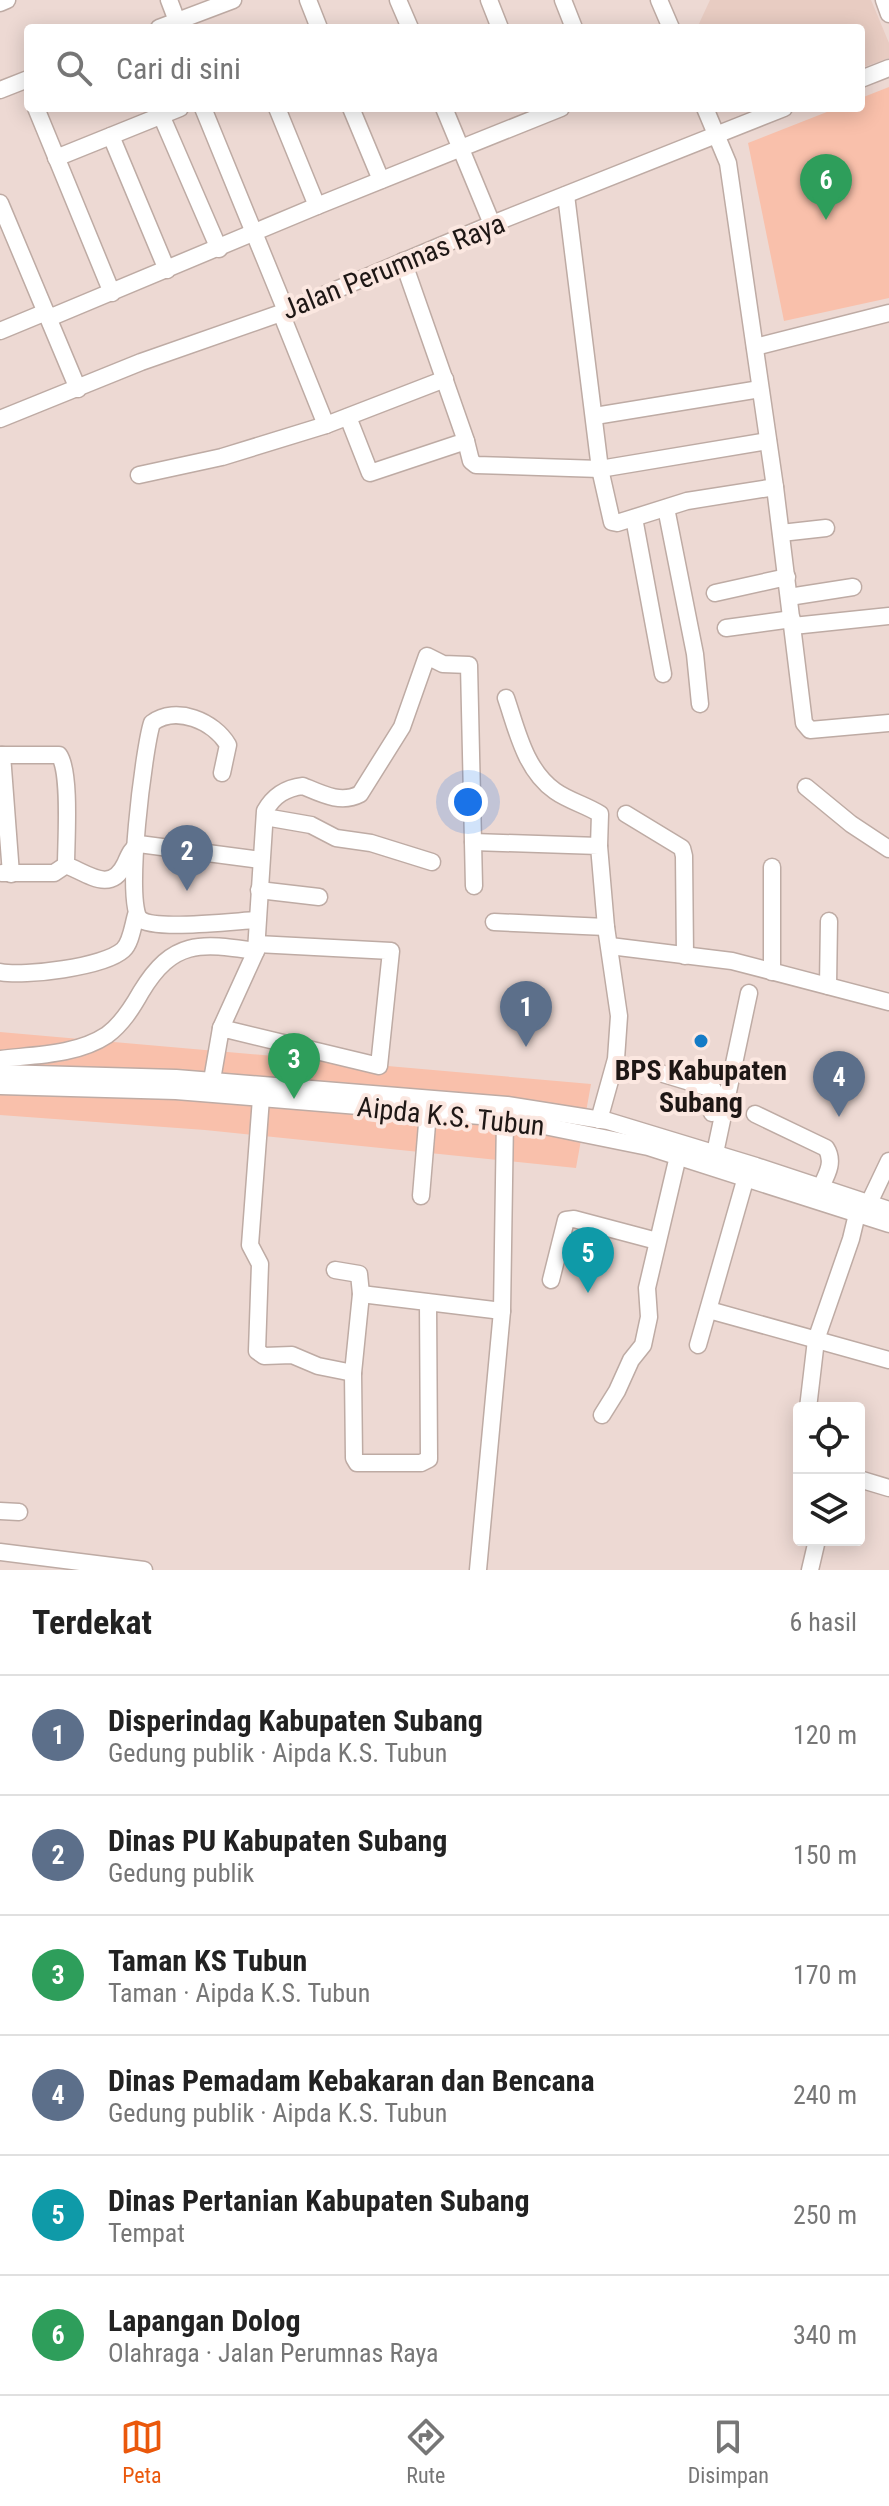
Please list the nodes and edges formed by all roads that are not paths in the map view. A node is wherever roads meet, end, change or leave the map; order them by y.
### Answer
1 (7, 0) edge
2 (169, 0) edge
3 (233, 0) edge
4 (308, 0) edge
5 (398, 0) edge
6 (489, 0) edge
7 (563, 0) edge
8 (659, 0) edge
9 (884, 0) edge
10 (0, 3) edge
11 (889, 14) edge
12 (169, 24) edge
13 (172, 24) edge
14 (317, 24) edge
15 (408, 24) edge
16 (498, 24) edge
17 (572, 24) edge
18 (669, 24) edge
19 (889, 68) edge
20 (865, 77) edge
21 (24, 83) edge
22 (0, 90) edge
23 (38, 112) edge
24 (169, 112) edge
25 (205, 112) edge
26 (279, 112) edge
27 (353, 112) edge
28 (446, 112) edge
29 (707, 112) edge
30 (774, 112) edge
31 (535, 113) edge
32 (161, 115) junction
33 (716, 134) junction
34 (111, 136) junction
35 (461, 149) junction
36 (56, 158) junction
37 (381, 180) junction
38 (566, 195) junction
39 (0, 203) edge
40 (317, 206) junction
41 (492, 224) junction
42 (254, 232) junction
43 (219, 249) junction
44 (403, 261) junction
45 (167, 270) junction
46 (112, 293) junction
47 (283, 312) junction
48 (889, 313) edge
49 (48, 315) junction
50 (0, 331) edge
51 (755, 347) junction
52 (445, 379) junction
53 (78, 389) junction
54 (760, 389) junction
55 (595, 416) junction
56 (348, 417) junction
57 (0, 419) edge
58 (326, 425) junction
59 (466, 441) junction
60 (768, 441) junction
61 (600, 469) junction
62 (139, 475) dead end
63 (775, 487) junction
64 (666, 508) junction
65 (634, 518) junction
66 (826, 528) dead end
67 (781, 533) junction
68 (787, 577) junction
69 (853, 587) dead end
70 (715, 593) dead end
71 (789, 597) junction
72 (889, 616) edge
73 (792, 622) junction
74 (726, 628) dead end
75 (663, 674) dead end
76 (506, 698) dead end
77 (700, 704) dead end
78 (889, 723) edge
79 (1, 755) edge
80 (222, 773) dead end
81 (806, 787) dead end
82 (626, 814) dead end
83 (265, 817) junction
84 (473, 842) junction
85 (134, 846) junction
86 (599, 846) junction
87 (889, 849) edge
88 (261, 860) junction
89 (432, 862) dead end
90 (66, 865) junction
91 (772, 867) dead end
92 (5, 873) edge
93 (474, 886) dead end
94 (259, 890) junction
95 (319, 897) dead end
96 (136, 915) junction
97 (257, 920) junction
98 (829, 921) dead end
99 (494, 922) dead end
100 (606, 927) junction
101 (610, 946) junction
102 (256, 947) junction
103 (685, 956) junction
104 (0, 972) edge
105 (772, 972) junction
106 (828, 986) junction
107 (749, 993) dead end
108 (889, 1002) edge
109 (221, 1028) junction
110 (0, 1059) edge
111 (0, 1073) edge
112 (660, 1073) dead end
113 (212, 1080) junction
114 (0, 1086) edge
115 (261, 1098) junction
116 (428, 1112) junction
117 (755, 1114) dead end
118 (505, 1118) junction
119 (599, 1120) junction
120 (709, 1151) junction
121 (678, 1156) junction
122 (889, 1161) edge
123 (746, 1177) junction
124 (817, 1193) junction
125 (421, 1196) dead end
126 (863, 1208) junction
127 (889, 1210) edge
128 (889, 1224) edge
129 (657, 1241) junction
130 (335, 1270) dead end
131 (551, 1280) dead end
132 (361, 1294) junction
133 (428, 1302) junction
134 (709, 1310) junction
135 (502, 1311) junction
136 (816, 1340) junction
137 (698, 1345) dead end
138 (889, 1360) edge
139 (353, 1373) junction
140 (809, 1402) edge
141 (602, 1415) dead end
142 (865, 1481) edge
143 (889, 1488) edge
144 (0, 1511) edge
145 (19, 1512) dead end
146 (816, 1546) edge
147 (0, 1552) edge
148 (144, 1570) edge
149 (478, 1570) edge
150 (810, 1570) edge

1 - 10 street
2 - 12 street
3 - 13 street
4 - 14 street
5 - 15 street
6 - 16 street
7 - 17 street
8 - 18 street
9 - 11 street
19 - 20 street
21 - 22 street
23 - 36 street
24 - 32 street
25 - 42 street
26 - 40 street
27 - 37 street
28 - 35 street
29 - 33 street
30 - 33 street, Jalan Perumnas Raya
31 - 35 street
32 - 34 street
32 - 43 street
33 - 38 street, Jalan Perumnas Raya
33 - 51 street
34 - 36 street
34 - 45 street
35 - 37 street
35 - 41 street
36 - 46 street
37 - 40 street
38 - 41 street, Jalan Perumnas Raya
38 - 55 street
39 - 49 street
40 - 42 street
41 - 44 street, Jalan Perumnas Raya
42 - 43 street
42 - 47 street
43 - 45 street
44 - 47 street, Jalan Perumnas Raya
44 - 52 street
45 - 46 street
46 - 49 street
47 - 53 street, Jalan Perumnas Raya
47 - 58 street
48 - 51 street
49 - 50 street
49 - 53 street
51 - 54 street
52 - 56 street
52 - 59 street
53 - 57 street, Jalan Perumnas Raya
54 - 55 street
54 - 60 street
55 - 61 street
56 - 58 street
56 - 59 street
58 - 62 street
59 - 61 street
60 - 61 street
60 - 63 street
61 - 65 street
63 - 64 street
63 - 67 street
64 - 65 street
64 - 77 street
65 - 75 street
66 - 67 street
67 - 68 street
68 - 70 street
68 - 71 street
69 - 71 street
71 - 73 street
72 - 73 street
73 - 74 street
73 - 78 street
76 - 86 street
79 - 90 street
79 - 92 street
80 - 85 street
81 - 87 street
82 - 103 street
83 - 84 street
83 - 88 street
83 - 89 street
84 - 86 street
84 - 93 street
85 - 88 street
85 - 90 street
85 - 96 street
86 - 100 street
88 - 94 street
90 - 92 street
91 - 105 street
94 - 95 street
94 - 97 street
96 - 97 street
96 - 104 street
97 - 102 street
98 - 106 street
99 - 100 street
100 - 101 street
101 - 103 street
101 - 119 street
102 - 109 street
102 - 109 street
102 - 110 street
103 - 105 street
105 - 106 street
106 - 108 street
107 - 120 street
109 - 113 street
111 - 113 street, Aipda K.S. Tubun
112 - 120 street
113 - 119 street, Aipda K.S. Tubun
114 - 115 street, Aipda K.S. Tubun
115 - 116 street, Aipda K.S. Tubun
115 - 139 street
116 - 118 street, Aipda K.S. Tubun
116 - 125 street
117 - 124 street
118 - 121 street, Aipda K.S. Tubun
118 - 135 street
119 - 120 street, Aipda K.S. Tubun
120 - 124 street, Aipda K.S. Tubun
121 - 123 street, Aipda K.S. Tubun
121 - 129 street
122 - 126 street
123 - 124 street, Aipda K.S. Tubun
123 - 134 street
124 - 126 street, Aipda K.S. Tubun
126 - 127 street, Aipda K.S. Tubun
126 - 128 street, Aipda K.S. Tubun
126 - 136 street
129 - 131 street
129 - 141 street
130 - 132 street
132 - 133 street
132 - 139 street
133 - 135 street
133 - 139 street
134 - 136 street
134 - 137 street
135 - 149 street
136 - 138 street
136 - 140 street
142 - 143 street
144 - 145 street
146 - 150 street
147 - 148 street

